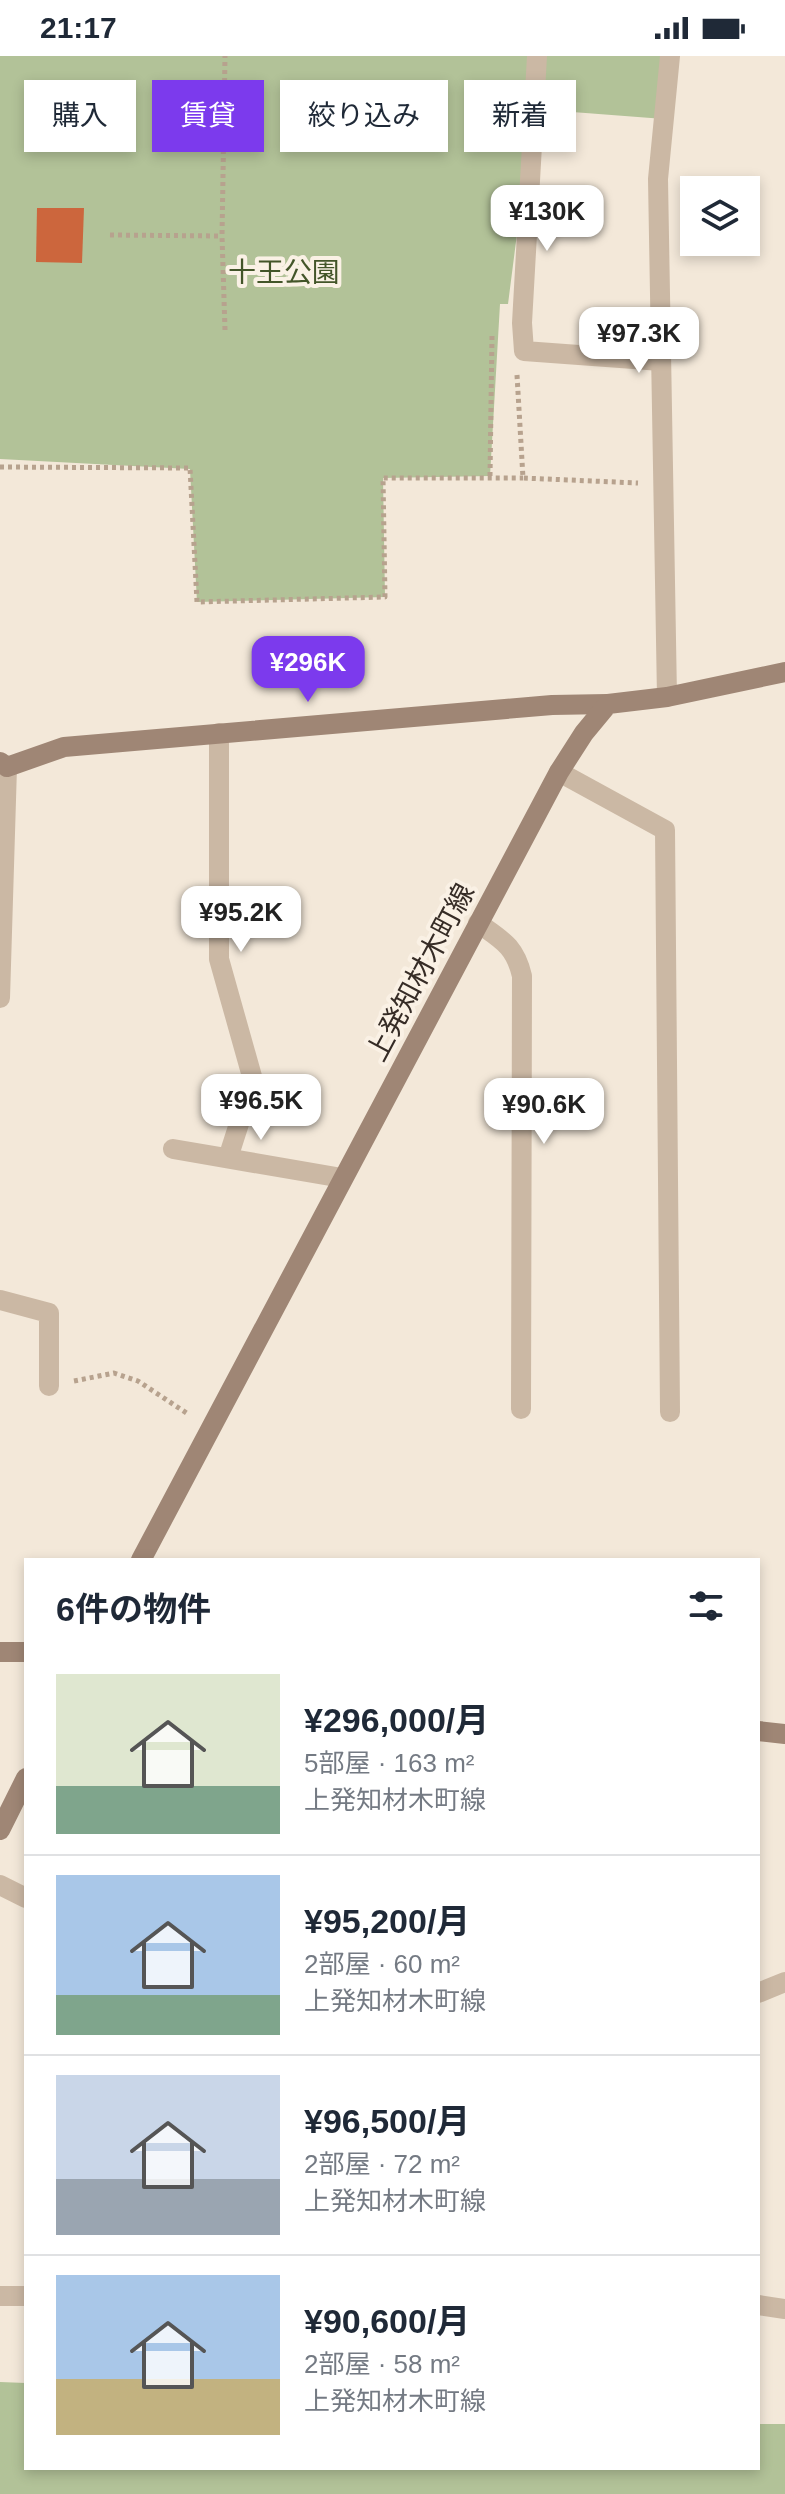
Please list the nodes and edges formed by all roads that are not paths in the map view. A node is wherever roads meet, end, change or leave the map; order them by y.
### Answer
1 (537, 56) edge
2 (670, 56) edge
3 (661, 361) junction
4 (785, 672) edge
5 (667, 697) junction
6 (608, 704) junction
7 (219, 733) junction
8 (2, 766) edge
9 (559, 772) junction
10 (478, 923) junction
11 (0, 998) edge
12 (173, 1149) dead end
13 (228, 1158) junction
14 (342, 1178) junction
15 (0, 1300) edge
16 (49, 1386) road end
17 (521, 1409) dead end
18 (670, 1412) dead end
19 (142, 1558) edge
20 (0, 1652) edge
21 (24, 1652) edge
22 (760, 1731) edge
23 (785, 1734) edge
24 (24, 1782) edge
25 (0, 1830) edge
26 (0, 1885) edge
27 (24, 1897) edge
28 (785, 1982) edge
29 (760, 1992) edge
30 (0, 2296) edge
31 (24, 2296) edge
32 (760, 2305) edge
33 (785, 2309) edge

1 - 3 street
2 - 3 street
3 - 5 street
4 - 5 main road
5 - 6 main road
6 - 7 main road
6 - 9 main road, 上発知材木町線
7 - 8 main road
7 - 13 street
8 - 11 street
9 - 10 main road, 上発知材木町線
9 - 18 street
10 - 14 main road, 上発知材木町線
10 - 17 street
12 - 13 street
13 - 14 street
14 - 19 main road, 上発知材木町線
15 - 16 street
20 - 21 main road
22 - 23 main road
24 - 25 main road
26 - 27 street
28 - 29 street
30 - 31 street
32 - 33 street

